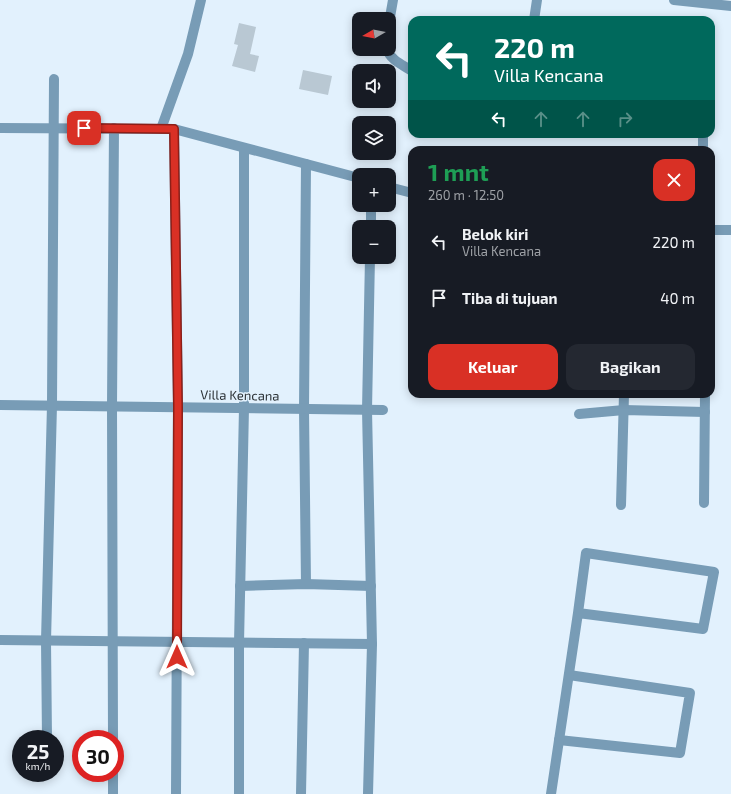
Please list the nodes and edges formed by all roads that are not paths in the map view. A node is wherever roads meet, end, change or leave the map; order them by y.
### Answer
1 (201, 0) edge
2 (393, 0) edge
3 (537, 0) edge
4 (674, 0) edge
5 (731, 6) edge
6 (391, 12) edge
7 (535, 16) edge
8 (390, 56) edge
9 (408, 68) edge
10 (54, 79) dead end
11 (0, 128) edge
12 (53, 128) junction
13 (114, 128) junction
14 (162, 129) junction
15 (174, 129) junction
16 (244, 148) junction
17 (306, 164) junction
18 (352, 176) edge
19 (396, 188) edge
20 (408, 192) edge
21 (715, 230) edge
22 (731, 230) edge
23 (370, 264) edge
24 (624, 398) edge
25 (705, 398) edge
26 (0, 404) edge
27 (52, 405) junction
28 (112, 406) junction
29 (178, 407) junction
30 (244, 408) junction
31 (304, 409) junction
32 (367, 410) junction
33 (383, 410) dead end
34 (624, 410) junction
35 (705, 412) junction
36 (579, 414) dead end
37 (704, 503) dead end
38 (621, 505) dead end
39 (306, 584) junction
40 (240, 586) junction
41 (371, 586) junction
42 (578, 613) junction
43 (0, 640) edge
44 (46, 641) junction
45 (113, 641) junction
46 (177, 642) junction
47 (239, 643) junction
48 (304, 644) junction
49 (372, 644) junction
50 (569, 675) junction
51 (47, 730) edge
52 (113, 730) edge
53 (559, 740) junction
54 (113, 782) edge
55 (113, 794) edge
56 (176, 794) edge
57 (239, 794) edge
58 (301, 794) edge
59 (368, 794) edge
60 (551, 794) edge

1 - 14 street
2 - 6 street
3 - 7 street
4 - 5 street
8 - 9 street
10 - 12 street
11 - 12 street
12 - 13 street
12 - 27 street
13 - 14 street
13 - 28 street
14 - 15 street
15 - 16 street
15 - 29 street
16 - 17 street
16 - 30 street
17 - 18 street
17 - 31 street
19 - 20 street
21 - 22 street
23 - 32 street
24 - 34 street
25 - 35 street
26 - 27 street, Villa Kencana
27 - 28 street, Villa Kencana
27 - 44 street
28 - 29 street, Villa Kencana
28 - 45 street
29 - 30 street, Villa Kencana
29 - 46 street
30 - 31 street, Villa Kencana
30 - 40 street
31 - 32 street, Villa Kencana
31 - 39 street
32 - 33 street, Villa Kencana
32 - 41 street
34 - 35 street
34 - 36 street
34 - 38 street
35 - 37 street
39 - 40 street
39 - 41 street
40 - 47 street
41 - 49 street
42 - 42 street
42 - 50 street
43 - 44 street
44 - 45 street
44 - 51 street
45 - 46 street
45 - 52 street
46 - 47 street
46 - 56 street
47 - 48 street
47 - 57 street
48 - 49 street
48 - 58 street
49 - 59 street
50 - 53 street
50 - 53 street
53 - 60 street
54 - 55 street

